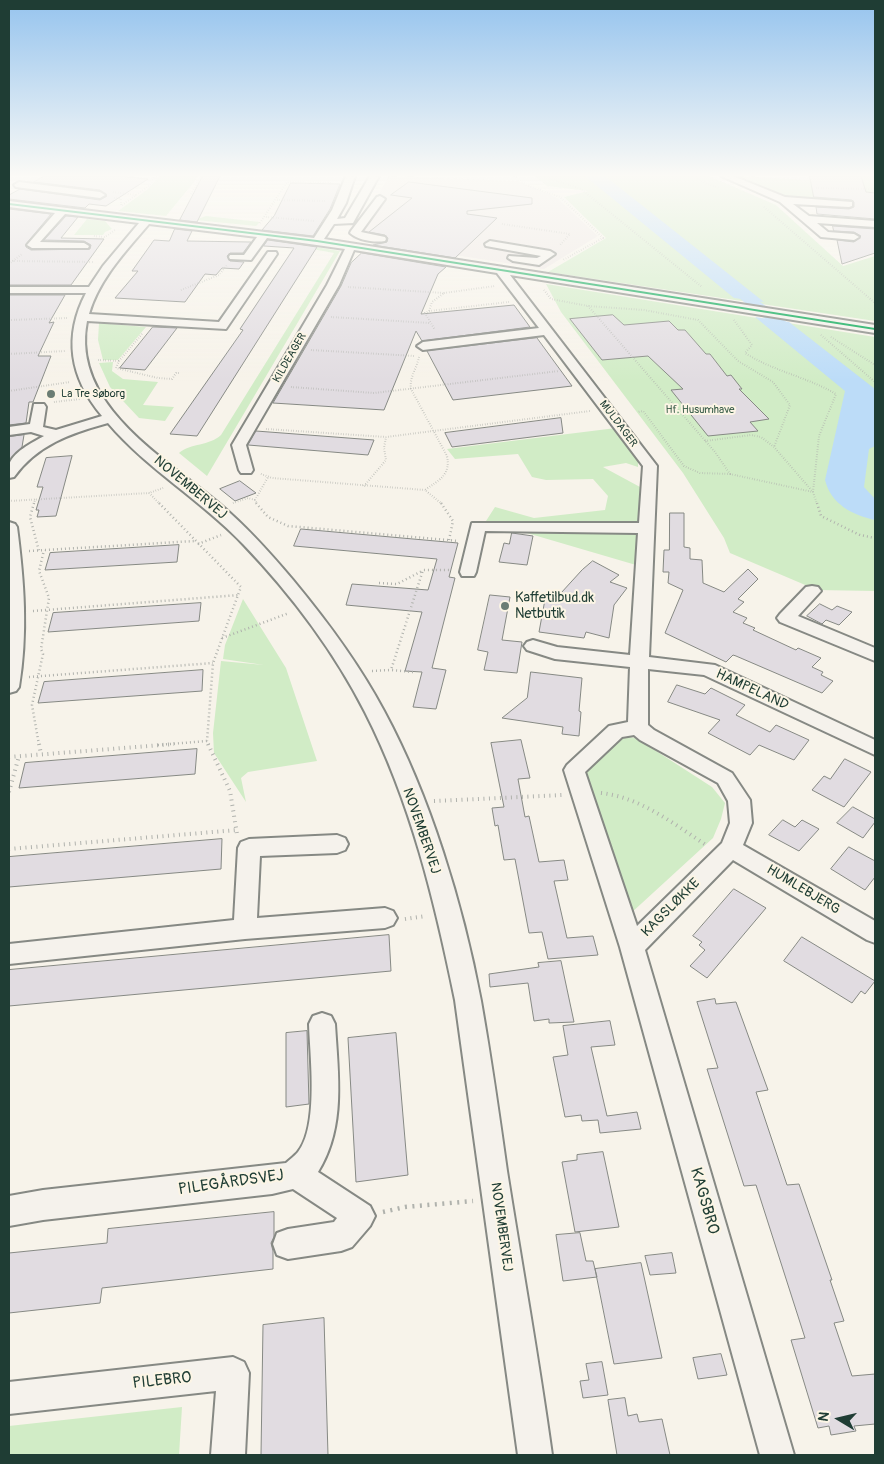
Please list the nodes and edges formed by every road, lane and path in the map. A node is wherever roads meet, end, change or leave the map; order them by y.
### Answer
1 (127, 244) edge
2 (257, 244) edge
3 (340, 244) edge
4 (392, 244) edge
5 (492, 244) edge
6 (560, 244) edge
7 (590, 244) edge
8 (649, 244) edge
9 (807, 244) edge
10 (352, 246) junction
11 (388, 252) junction
12 (272, 254) dead end
13 (483, 254) dead end
14 (550, 254) junction
15 (12, 261) dead end
16 (231, 261) joint
17 (112, 262) junction
18 (539, 262) junction
19 (501, 270) junction
20 (531, 274) junction
21 (511, 284) junction
22 (333, 286) junction
23 (9, 290) edge
24 (92, 290) junction
25 (181, 290) dead end
26 (444, 293) junction
27 (524, 301) junction
28 (875, 303) edge
29 (588, 306) junction
30 (725, 306) junction
31 (428, 311) junction
32 (315, 316) junction
33 (81, 318) junction
34 (803, 318) junction
35 (9, 320) edge
36 (819, 321) junction
37 (152, 322) junction
38 (430, 323) junction
39 (875, 329) edge
40 (549, 331) junction
41 (442, 344) junction
42 (296, 349) junction
43 (78, 350) junction
44 (421, 352) junction
45 (9, 354) edge
46 (875, 365) edge
47 (577, 369) junction
48 (180, 373) dead end
49 (875, 382) edge
50 (274, 386) junction
51 (91, 388) junction
52 (411, 389) junction
53 (9, 391) edge
54 (39, 407) joint
55 (606, 409) junction
56 (638, 412) dead end
57 (109, 418) junction
58 (249, 428) junction
59 (36, 430) junction
60 (9, 431) edge
61 (433, 431) junction
62 (56, 435) junction
63 (386, 437) junction
64 (705, 441) junction
65 (774, 447) junction
66 (246, 470) joint
67 (9, 474) edge
68 (730, 474) junction
69 (268, 477) junction
70 (182, 481) junction
71 (364, 486) junction
72 (425, 490) junction
73 (813, 492) junction
74 (149, 493) junction
75 (35, 499) junction
76 (255, 500) junction
77 (9, 501) edge
78 (216, 509) junction
79 (9, 527) edge
80 (646, 528) junction
81 (237, 530) junction
82 (875, 538) edge
83 (449, 540) junction
84 (197, 542) junction
85 (474, 542) junction
86 (44, 550) junction
87 (39, 551) junction
88 (12, 563) edge
89 (423, 570) junction
90 (468, 572) joint
91 (379, 583) dead end
92 (812, 591) dead end
93 (239, 595) junction
94 (306, 607) junction
95 (47, 610) junction
96 (15, 612) junction
97 (222, 638) junction
98 (12, 646) edge
99 (532, 646) dead end
100 (872, 648) edge
101 (639, 662) junction
102 (213, 663) junction
103 (413, 672) dead end
104 (40, 676) junction
105 (10, 683) edge
106 (638, 727) junction
107 (207, 741) junction
108 (875, 748) edge
109 (41, 754) junction
110 (19, 756) junction
111 (9, 757) edge
112 (9, 792) edge
113 (243, 839) junction
114 (337, 844) dead end
115 (731, 848) junction
116 (9, 850) edge
117 (448, 913) junction
118 (385, 918) joint
119 (246, 929) junction
120 (875, 933) edge
121 (632, 947) junction
122 (9, 954) edge
123 (322, 1024) dead end
124 (294, 1174) junction
125 (497, 1199) junction
126 (404, 1207) dead end
127 (9, 1211) edge
128 (288, 1244) dead end
129 (9, 1398) edge
130 (228, 1455) edge
131 (535, 1455) edge
132 (777, 1455) edge

1 - 17 street, NOVEMBERVEJ
2 - 16 street
3 - 10 street
4 - 11 street
5 - 14 street
6 - 14 path
7 - 20 path
8 - 30 path
9 - 28 path
10 - 11 street
10 - 22 street, KILDEAGER
11 - 19 street
12 - 37 street
13 - 18 street
14 - 18 street
15 - 17 path
16 - 25 path
17 - 24 street, NOVEMBERVEJ
18 - 20 street
19 - 20 street
19 - 21 street, MULDAGER
20 - 29 path
20 - 30 street
21 - 26 path
21 - 27 street, MULDAGER
22 - 26 path
22 - 32 street, KILDEAGER
23 - 24 street
24 - 33 street, NOVEMBERVEJ
26 - 31 path
27 - 31 path
27 - 40 street, MULDAGER
29 - 64 path
29 - 65 path
30 - 34 street
30 - 73 path
31 - 38 path
32 - 38 path
32 - 42 street, KILDEAGER
33 - 35 path
33 - 37 street
33 - 43 street, NOVEMBERVEJ
34 - 36 street
34 - 49 path
36 - 39 street
36 - 46 path
37 - 48 path
38 - 41 path
40 - 41 street
40 - 47 street, MULDAGER
41 - 44 street
42 - 44 path
42 - 50 street, KILDEAGER
43 - 45 path
43 - 51 street, NOVEMBERVEJ
44 - 52 path
47 - 52 path
47 - 55 street, MULDAGER
50 - 52 path
50 - 58 street, KILDEAGER
51 - 53 path
51 - 54 path
51 - 57 street, NOVEMBERVEJ
52 - 61 path
54 - 59 street
55 - 61 path
55 - 80 street, MULDAGER
56 - 68 path
57 - 62 street
57 - 70 street, NOVEMBERVEJ
58 - 63 path
58 - 66 street, KILDEAGER
59 - 60 street
59 - 62 street
61 - 63 path
61 - 72 path
62 - 67 street
63 - 71 path
64 - 65 path
64 - 68 path
65 - 73 path
66 - 69 path
68 - 73 path
69 - 71 path
69 - 76 path
70 - 74 path
70 - 78 street, NOVEMBERVEJ
71 - 72 path
72 - 83 path
73 - 82 path
74 - 75 path
74 - 84 path
75 - 77 path
75 - 87 path
76 - 78 path
76 - 83 path
78 - 81 street, NOVEMBERVEJ
79 - 88 street
80 - 85 street
80 - 101 street, MULDAGER
81 - 84 path
81 - 94 street, NOVEMBERVEJ
83 - 85 path
84 - 86 path
84 - 93 path
85 - 90 street
86 - 87 path
86 - 95 path
87 - 88 path
88 - 96 street
89 - 90 path
89 - 91 path
89 - 103 path
92 - 100 street
93 - 95 path
93 - 97 path
94 - 97 path
94 - 117 street, NOVEMBERVEJ
95 - 96 path
95 - 104 path
96 - 98 street
97 - 102 path
98 - 105 street
99 - 101 street, HAMPELAND
101 - 106 street
101 - 108 street, HAMPELAND
102 - 104 path
102 - 107 path
104 - 105 path
104 - 109 path
106 - 115 street, KAGSLØKKE
106 - 121 street, KAGSLØKKE
107 - 109 path
107 - 113 path
109 - 110 path
110 - 111 path
110 - 112 path
113 - 114 street
113 - 116 path
113 - 119 street
115 - 120 street, HUMLEBJERG
115 - 121 street, KAGSLØKKE
117 - 118 path
117 - 125 street, NOVEMBERVEJ
118 - 119 street
119 - 122 street
121 - 132 street, KAGSBRO
123 - 124 street, PILEGÅRDSVEJ
124 - 127 street, PILEGÅRDSVEJ
124 - 128 street
125 - 126 path
125 - 131 street, NOVEMBERVEJ
129 - 130 street, PILEBRO

